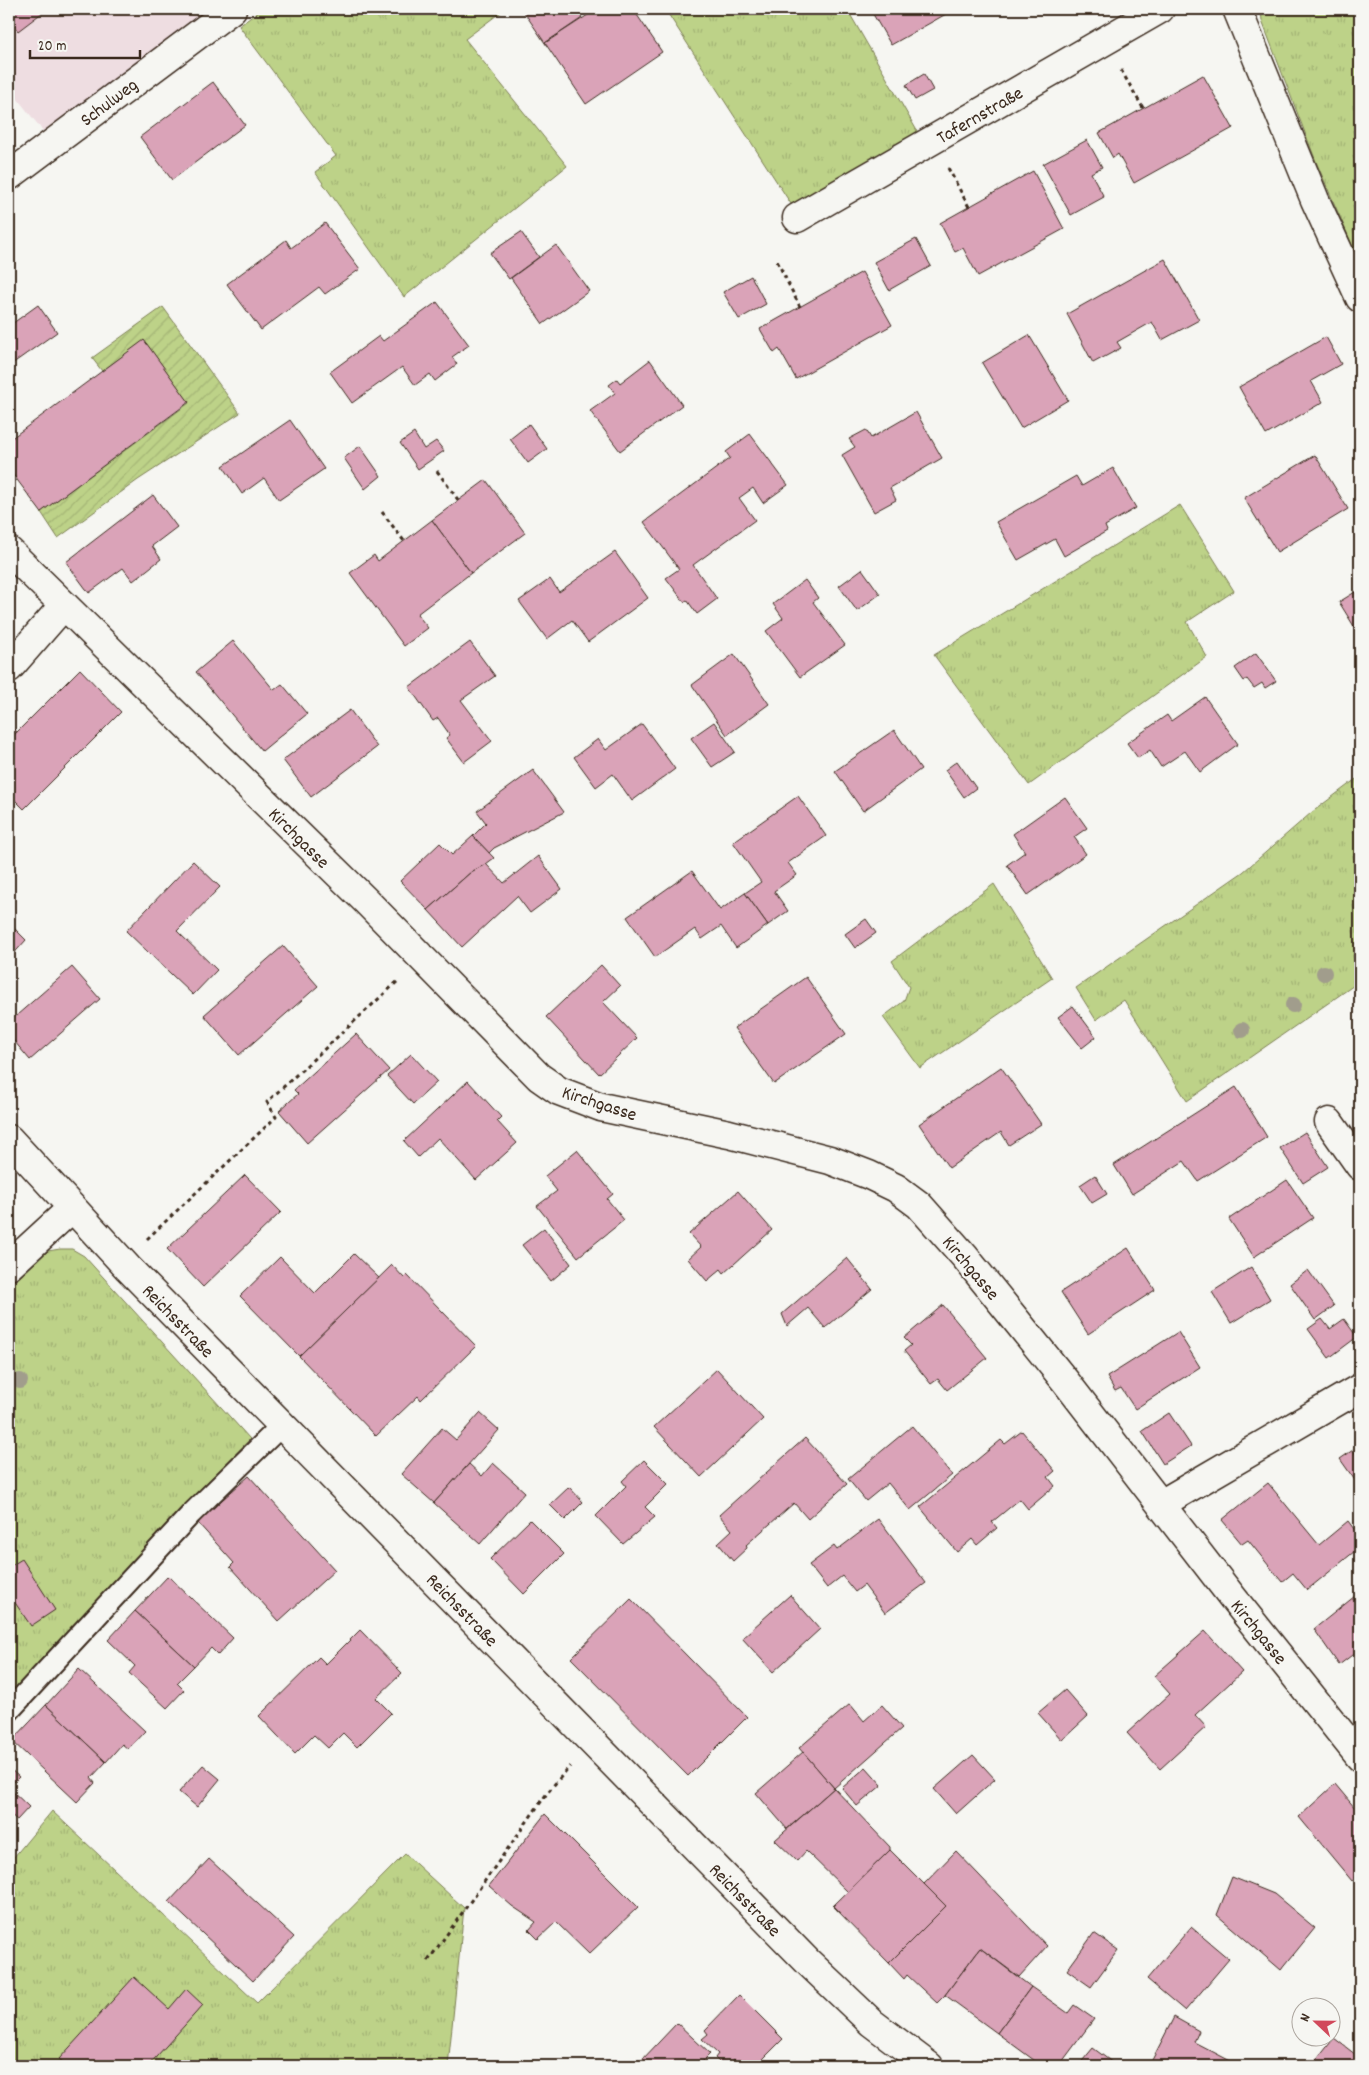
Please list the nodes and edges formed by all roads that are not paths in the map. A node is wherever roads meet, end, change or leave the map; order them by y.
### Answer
1 (232, 9) edge
2 (1160, 9) edge
3 (1237, 9) edge
4 (9, 176) edge
5 (797, 218) dead end
6 (1360, 298) edge
7 (9, 552) edge
8 (64, 605) junction
9 (9, 668) edge
10 (1329, 1122) dead end
11 (9, 1139) edge
12 (1360, 1166) edge
13 (72, 1208) junction
14 (9, 1266) edge
15 (1360, 1388) edge
16 (282, 1425) junction
17 (1161, 1504) junction
18 (9, 1711) edge
19 (1360, 1757) edge
20 (929, 2066) edge

1 - 4 street, Schulweg
2 - 5 street, Tafernstraße
3 - 6 street
7 - 8 street, Kirchgasse
8 - 9 street
8 - 17 street, Kirchgasse
10 - 12 street
11 - 13 street, Reichsstraße
13 - 14 street
13 - 16 street, Reichsstraße
15 - 17 street
16 - 18 lane
16 - 20 street, Reichsstraße
17 - 19 street, Kirchgasse

